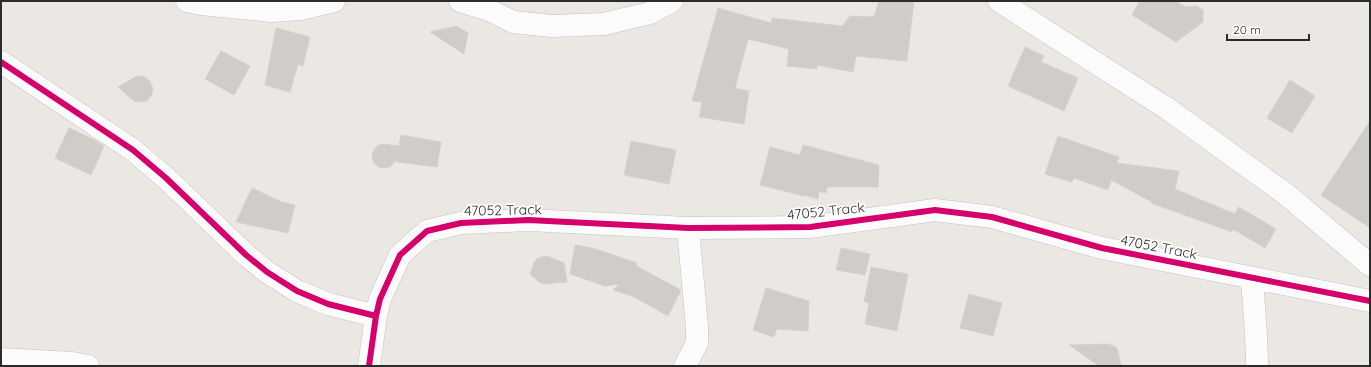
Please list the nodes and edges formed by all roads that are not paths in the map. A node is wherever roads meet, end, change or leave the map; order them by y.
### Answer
1 (187, 1) edge
2 (334, 1) edge
3 (460, 1) edge
4 (672, 1) edge
5 (999, 1) edge
6 (1, 62) edge
7 (688, 228) junction
8 (1370, 265) edge
9 (1252, 279) junction
10 (1370, 301) edge
11 (376, 316) junction
12 (1, 359) edge
13 (88, 366) edge
14 (369, 366) edge
15 (685, 366) edge
16 (1257, 366) edge

1 - 2 street
3 - 4 street
5 - 8 street
6 - 11 street
7 - 9 street, 47052 Track
7 - 11 street, 47052 Track
7 - 15 street
9 - 10 street, 47052 Track
9 - 16 street
11 - 14 street, 47052 Track
12 - 13 street

